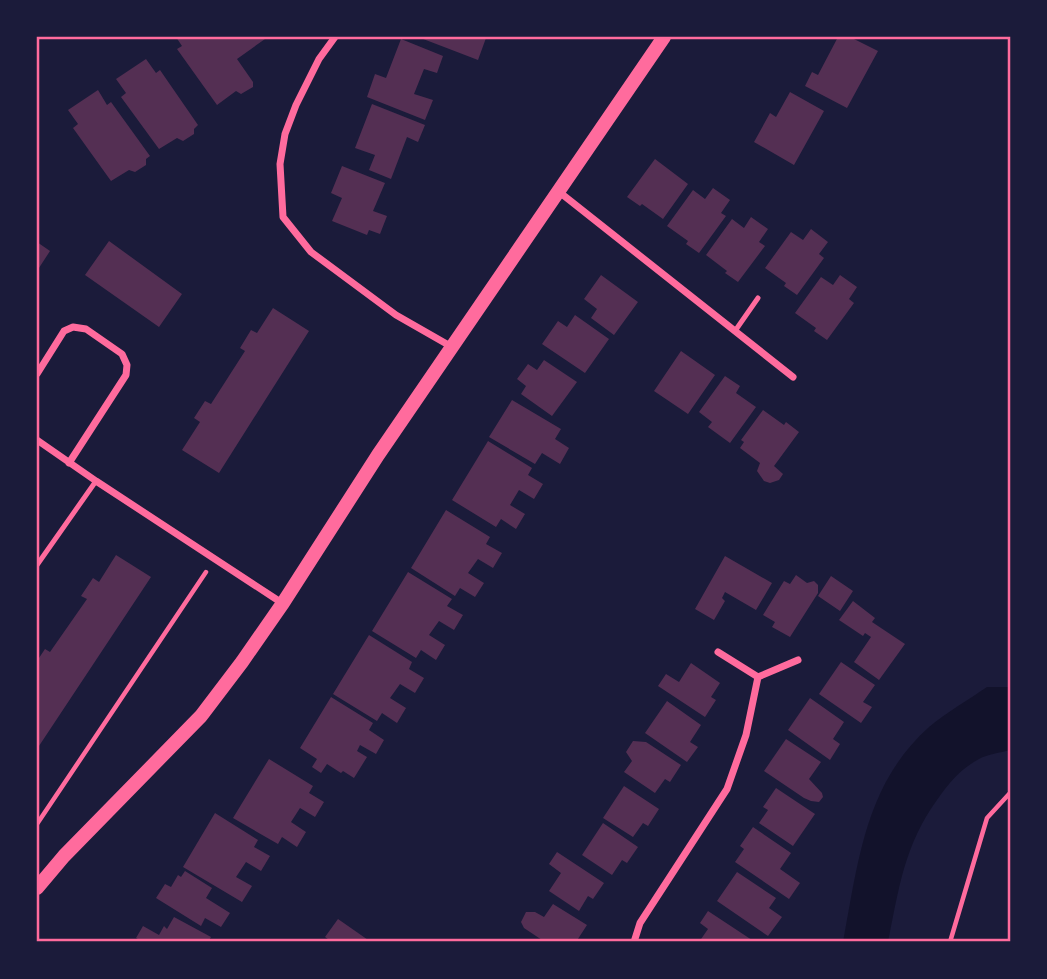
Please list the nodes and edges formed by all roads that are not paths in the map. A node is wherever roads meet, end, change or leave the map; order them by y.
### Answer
1 (335, 37) edge
2 (664, 37) edge
3 (558, 191) junction
4 (758, 298) dead end
5 (735, 331) junction
6 (452, 346) junction
7 (37, 374) edge
8 (793, 377) dead end
9 (37, 440) edge
10 (69, 463) junction
11 (96, 481) junction
12 (37, 565) edge
13 (283, 603) junction
14 (718, 652) dead end
15 (798, 660) dead end
16 (758, 677) junction
17 (37, 888) edge
18 (634, 942) edge

1 - 6 street
2 - 3 main road
3 - 5 street
3 - 6 main road
4 - 5 lane
5 - 8 street
6 - 13 main road
7 - 10 street
9 - 10 street
10 - 11 street
11 - 12 lane
11 - 13 street
13 - 17 main road
14 - 16 street
15 - 16 street
16 - 18 street

